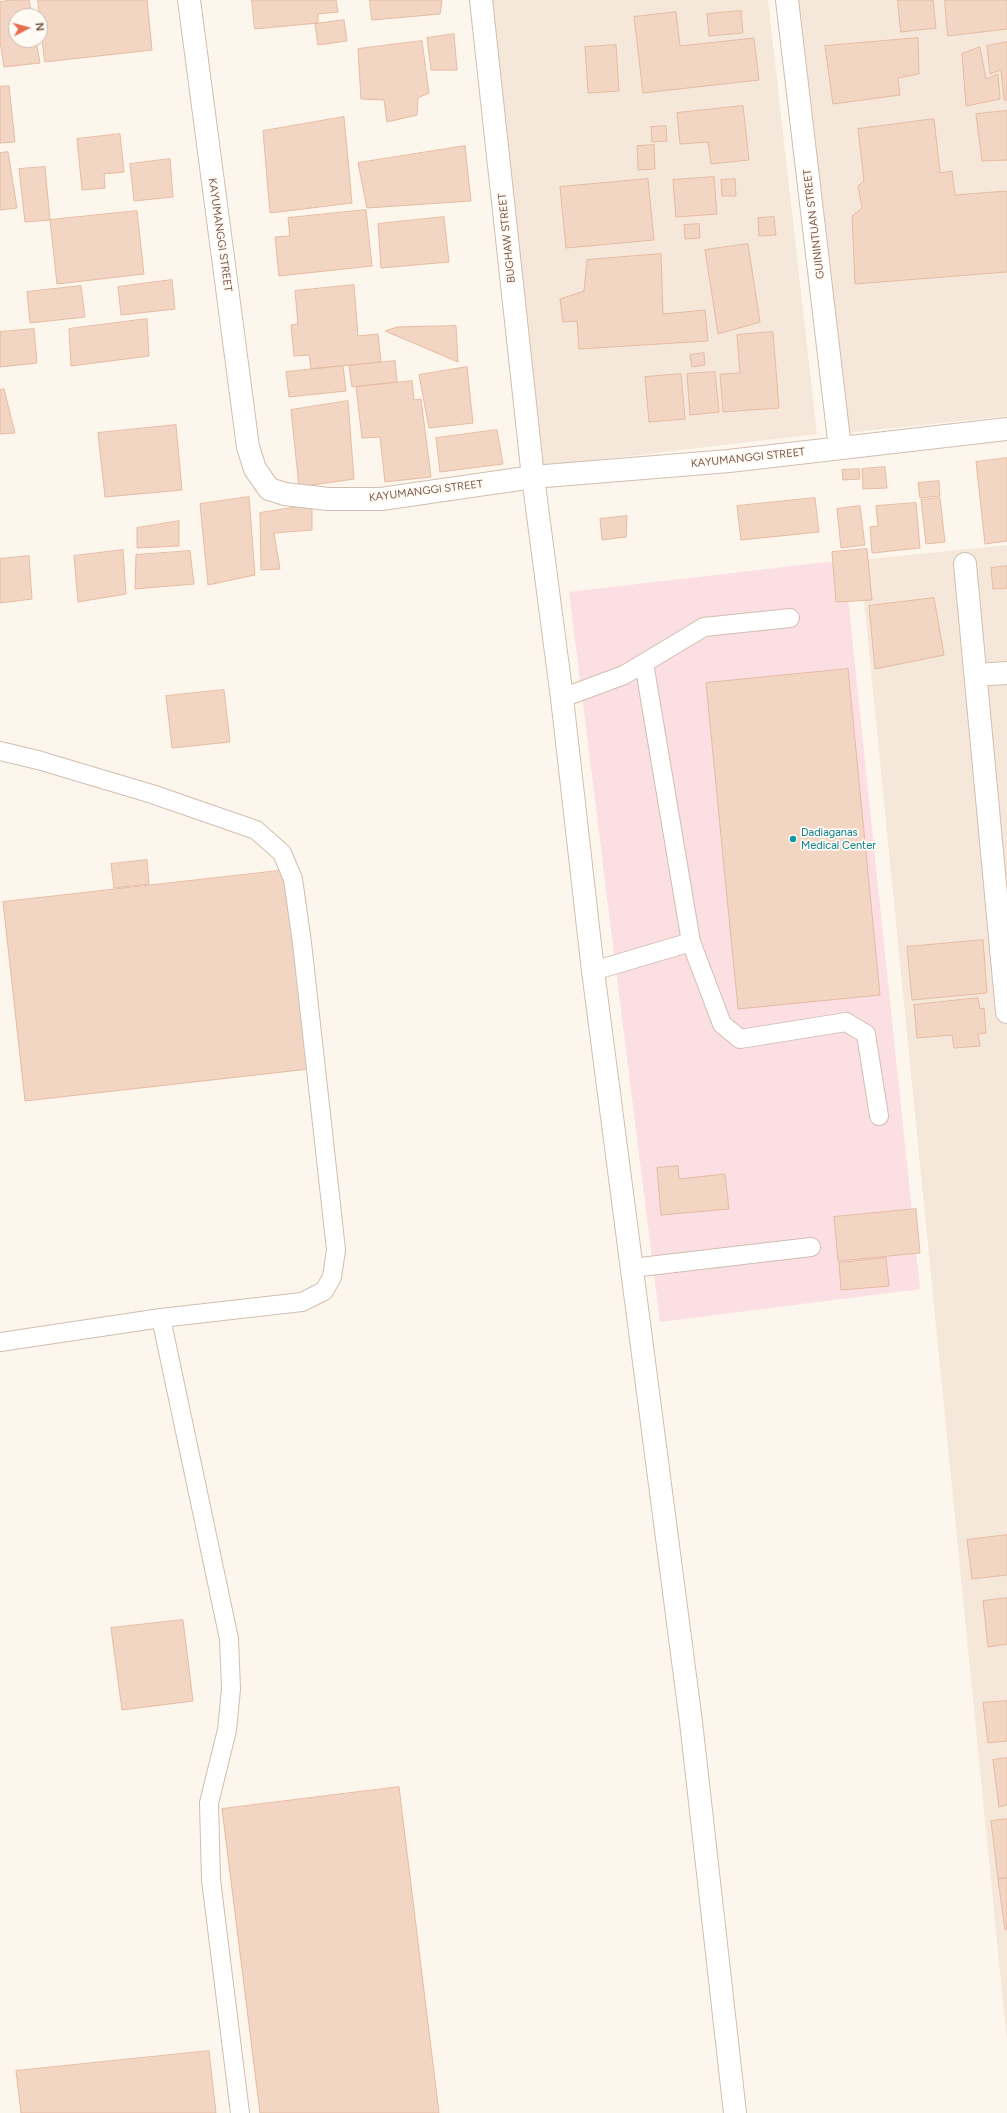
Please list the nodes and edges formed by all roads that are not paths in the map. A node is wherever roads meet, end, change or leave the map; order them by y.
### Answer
1 (189, 0) edge
2 (481, 0) edge
3 (787, 0) edge
4 (1007, 429) edge
5 (840, 448) junction
6 (533, 477) junction
7 (965, 564) dead end
8 (790, 618) dead end
9 (644, 663) junction
10 (1007, 673) edge
11 (976, 675) junction
12 (562, 698) junction
13 (0, 752) edge
14 (691, 942) junction
15 (593, 971) junction
16 (1007, 1012) edge
17 (879, 1116) dead end
18 (811, 1247) dead end
19 (632, 1268) junction
20 (161, 1318) junction
21 (0, 1342) edge
22 (240, 2113) edge
23 (735, 2113) edge

1 - 6 street, KAYUMANGGI STREET
2 - 6 street, BUGHAW STREET
3 - 5 street, GUININTUAN STREET
4 - 5 street, KAYUMANGGI STREET
5 - 6 street, KAYUMANGGI STREET
6 - 12 street, BUGHAW STREET
7 - 11 street
8 - 9 lane
9 - 12 lane
9 - 14 lane
10 - 11 street
11 - 16 street
12 - 15 street, BUGHAW STREET
13 - 20 lane
14 - 15 lane
14 - 17 lane
15 - 19 street, BUGHAW STREET
18 - 19 lane
19 - 23 street, BUGHAW STREET
20 - 21 lane
20 - 22 lane

